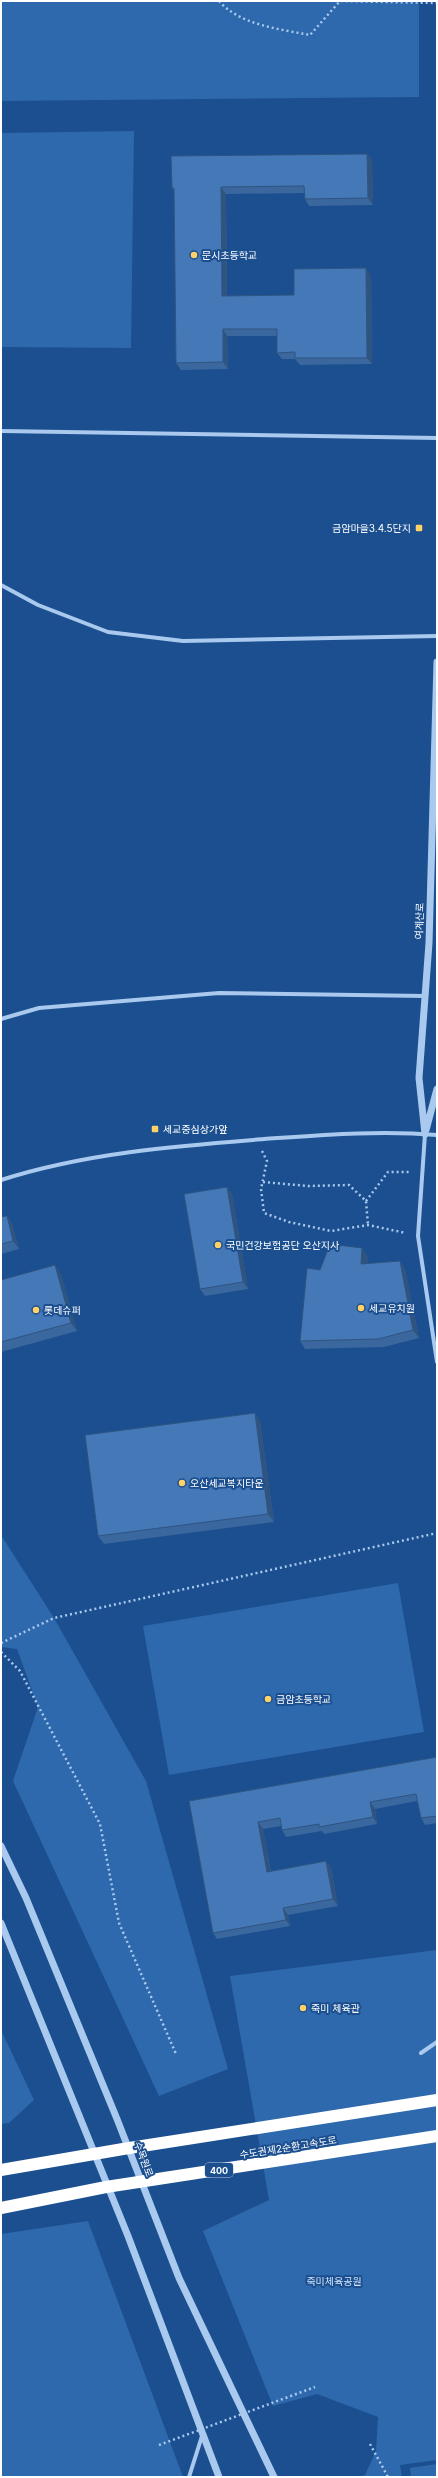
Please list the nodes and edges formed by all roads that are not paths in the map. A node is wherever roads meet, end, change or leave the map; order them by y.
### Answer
1 (1, 431) edge
2 (437, 438) edge
3 (1, 585) edge
4 (437, 636) edge
5 (437, 662) edge
6 (425, 996) junction
7 (1, 1019) edge
8 (437, 1089) edge
9 (425, 1134) junction
10 (437, 1135) edge
11 (1, 1180) edge
12 (437, 1362) edge
13 (1, 1846) edge
14 (1, 1923) edge
15 (437, 2042) edge
16 (421, 2053) dead end
17 (437, 2100) edge
18 (437, 2136) edge
19 (1, 2170) edge
20 (1, 2208) edge
21 (203, 2434) junction
22 (189, 2477) edge
23 (219, 2477) edge
24 (274, 2477) edge

1 - 2 street
3 - 4 street
5 - 6 street, 여계산로
6 - 7 street
6 - 9 street, 여계산로
8 - 9 street
9 - 10 street
9 - 11 street
9 - 12 street
13 - 24 street, 수목원로
14 - 21 street
15 - 16 street
17 - 19 highway, bridge
18 - 20 highway, 수도권제2순환고속도로 / 400, bridge
21 - 22 street
21 - 23 street

